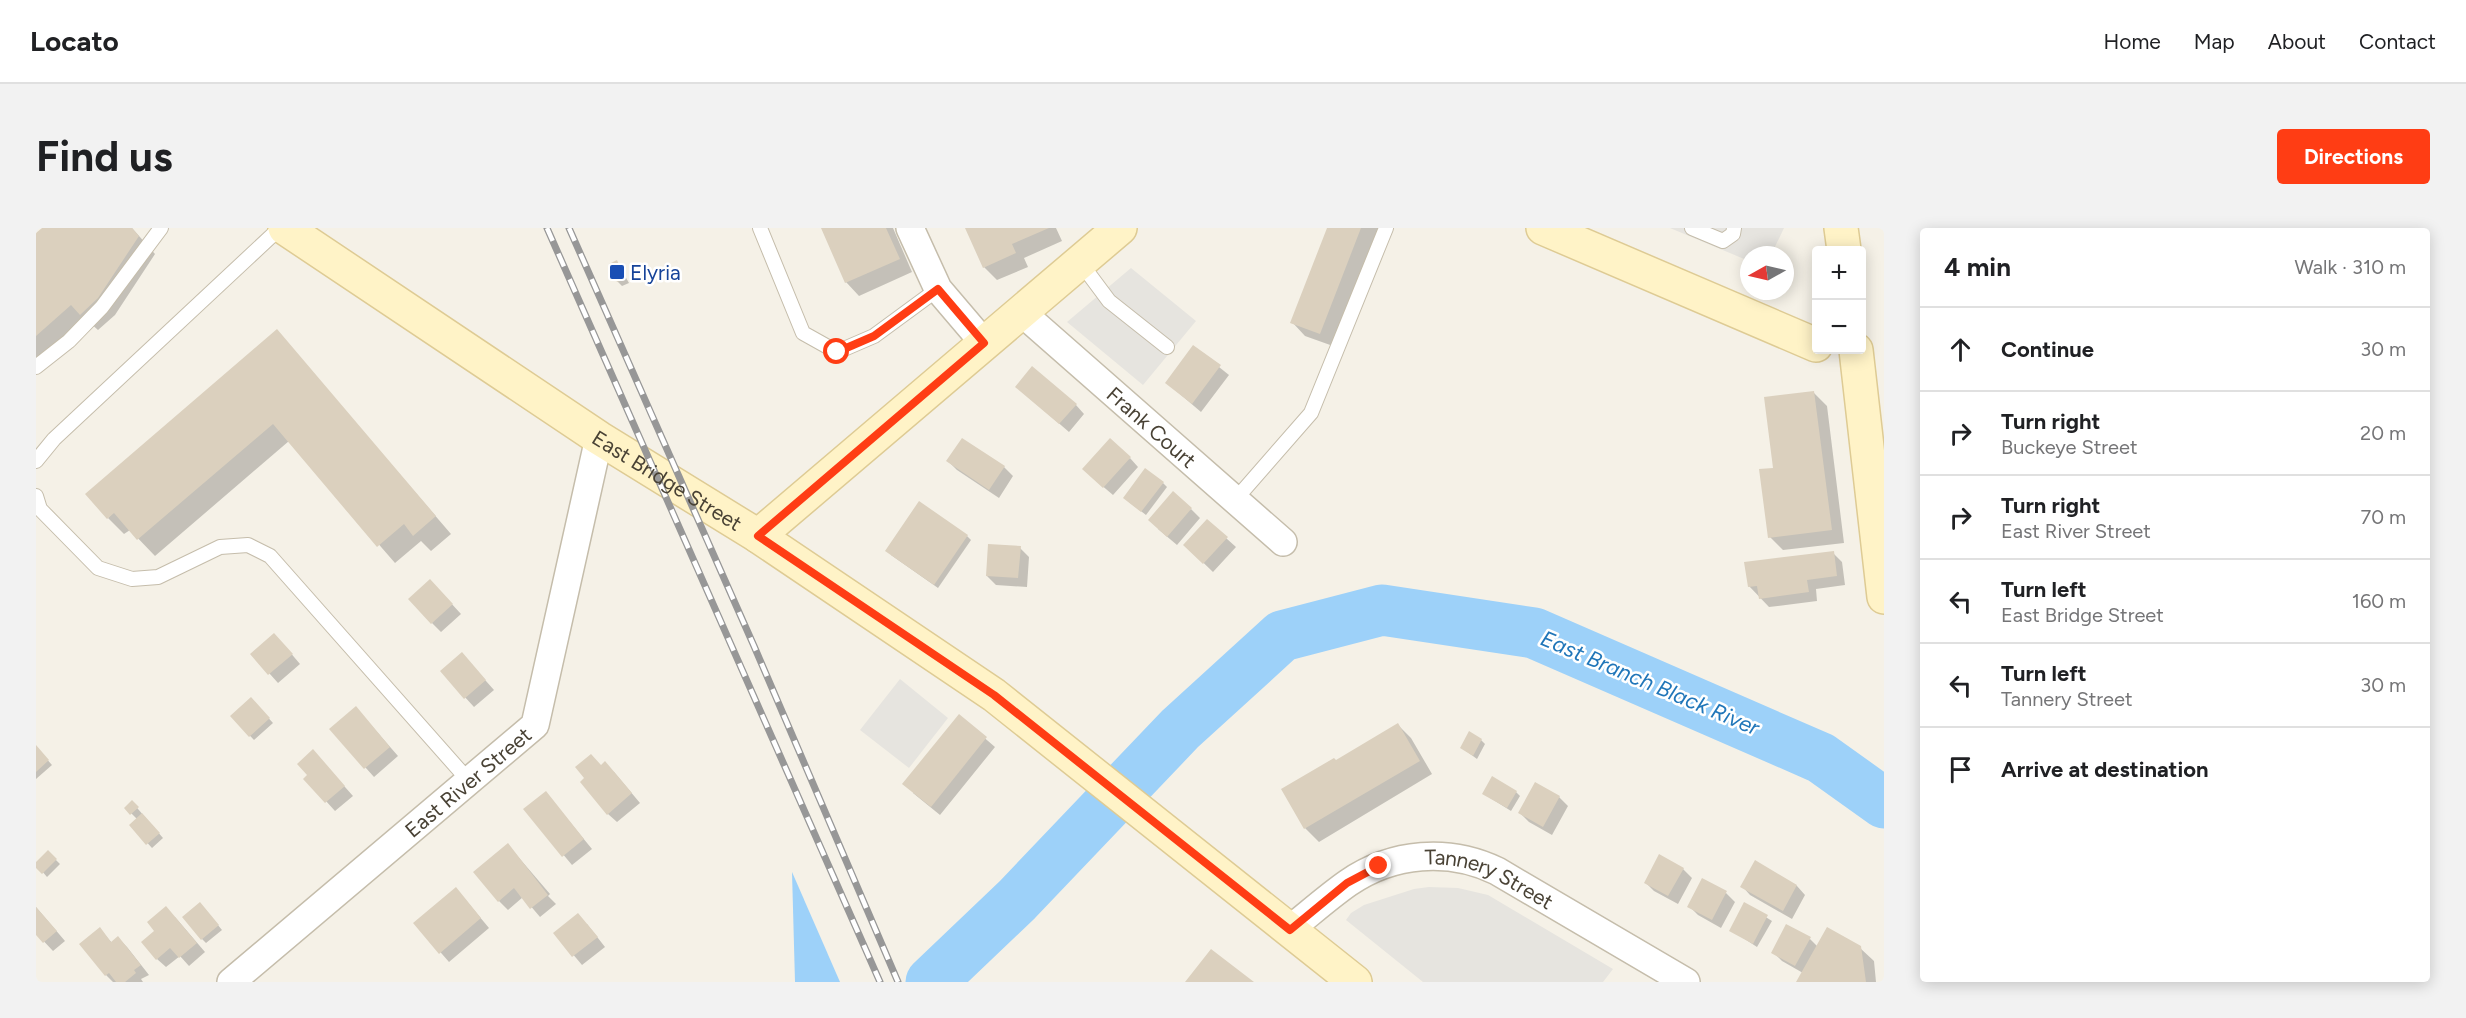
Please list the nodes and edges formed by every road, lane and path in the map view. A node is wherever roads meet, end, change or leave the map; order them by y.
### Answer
1 (161, 228) edge
2 (280, 228) edge
3 (285, 228) edge
4 (760, 228) edge
5 (910, 228) edge
6 (1120, 228) edge
7 (1386, 228) edge
8 (1543, 228) edge
9 (1692, 228) edge
10 (1734, 228) edge
11 (1841, 228) edge
12 (1843, 246) edge
13 (1080, 262) junction
14 (938, 289) junction
15 (1021, 312) junction
16 (984, 343) junction
17 (1812, 343) edge
18 (1167, 347) dead end
19 (1840, 354) edge
20 (1866, 362) edge
21 (36, 367) edge
22 (599, 438) junction
23 (36, 461) edge
24 (36, 496) edge
25 (1235, 500) junction
26 (758, 536) junction
27 (1283, 542) dead end
28 (1884, 597) edge
29 (469, 781) junction
30 (1290, 930) junction
31 (231, 982) edge
32 (1355, 982) edge
33 (1686, 982) edge

1 - 21 lane
2 - 23 lane
3 - 22 main road, East Bridge Street
4 - 14 lane
5 - 14 street
6 - 13 main road
7 - 25 lane
8 - 17 main road
9 - 10 lane
11 - 12 main road
13 - 15 main road
13 - 18 lane
14 - 16 street
15 - 16 main road
15 - 25 street, Frank Court
16 - 26 main road
19 - 20 main road
20 - 28 main road
22 - 26 main road, East Bridge Street
22 - 29 street, East River Street
24 - 29 lane
25 - 27 street, Frank Court
26 - 30 main road, East Bridge Street
29 - 31 street, East River Street
30 - 32 main road, East Bridge Street
30 - 33 street, Tannery Street

